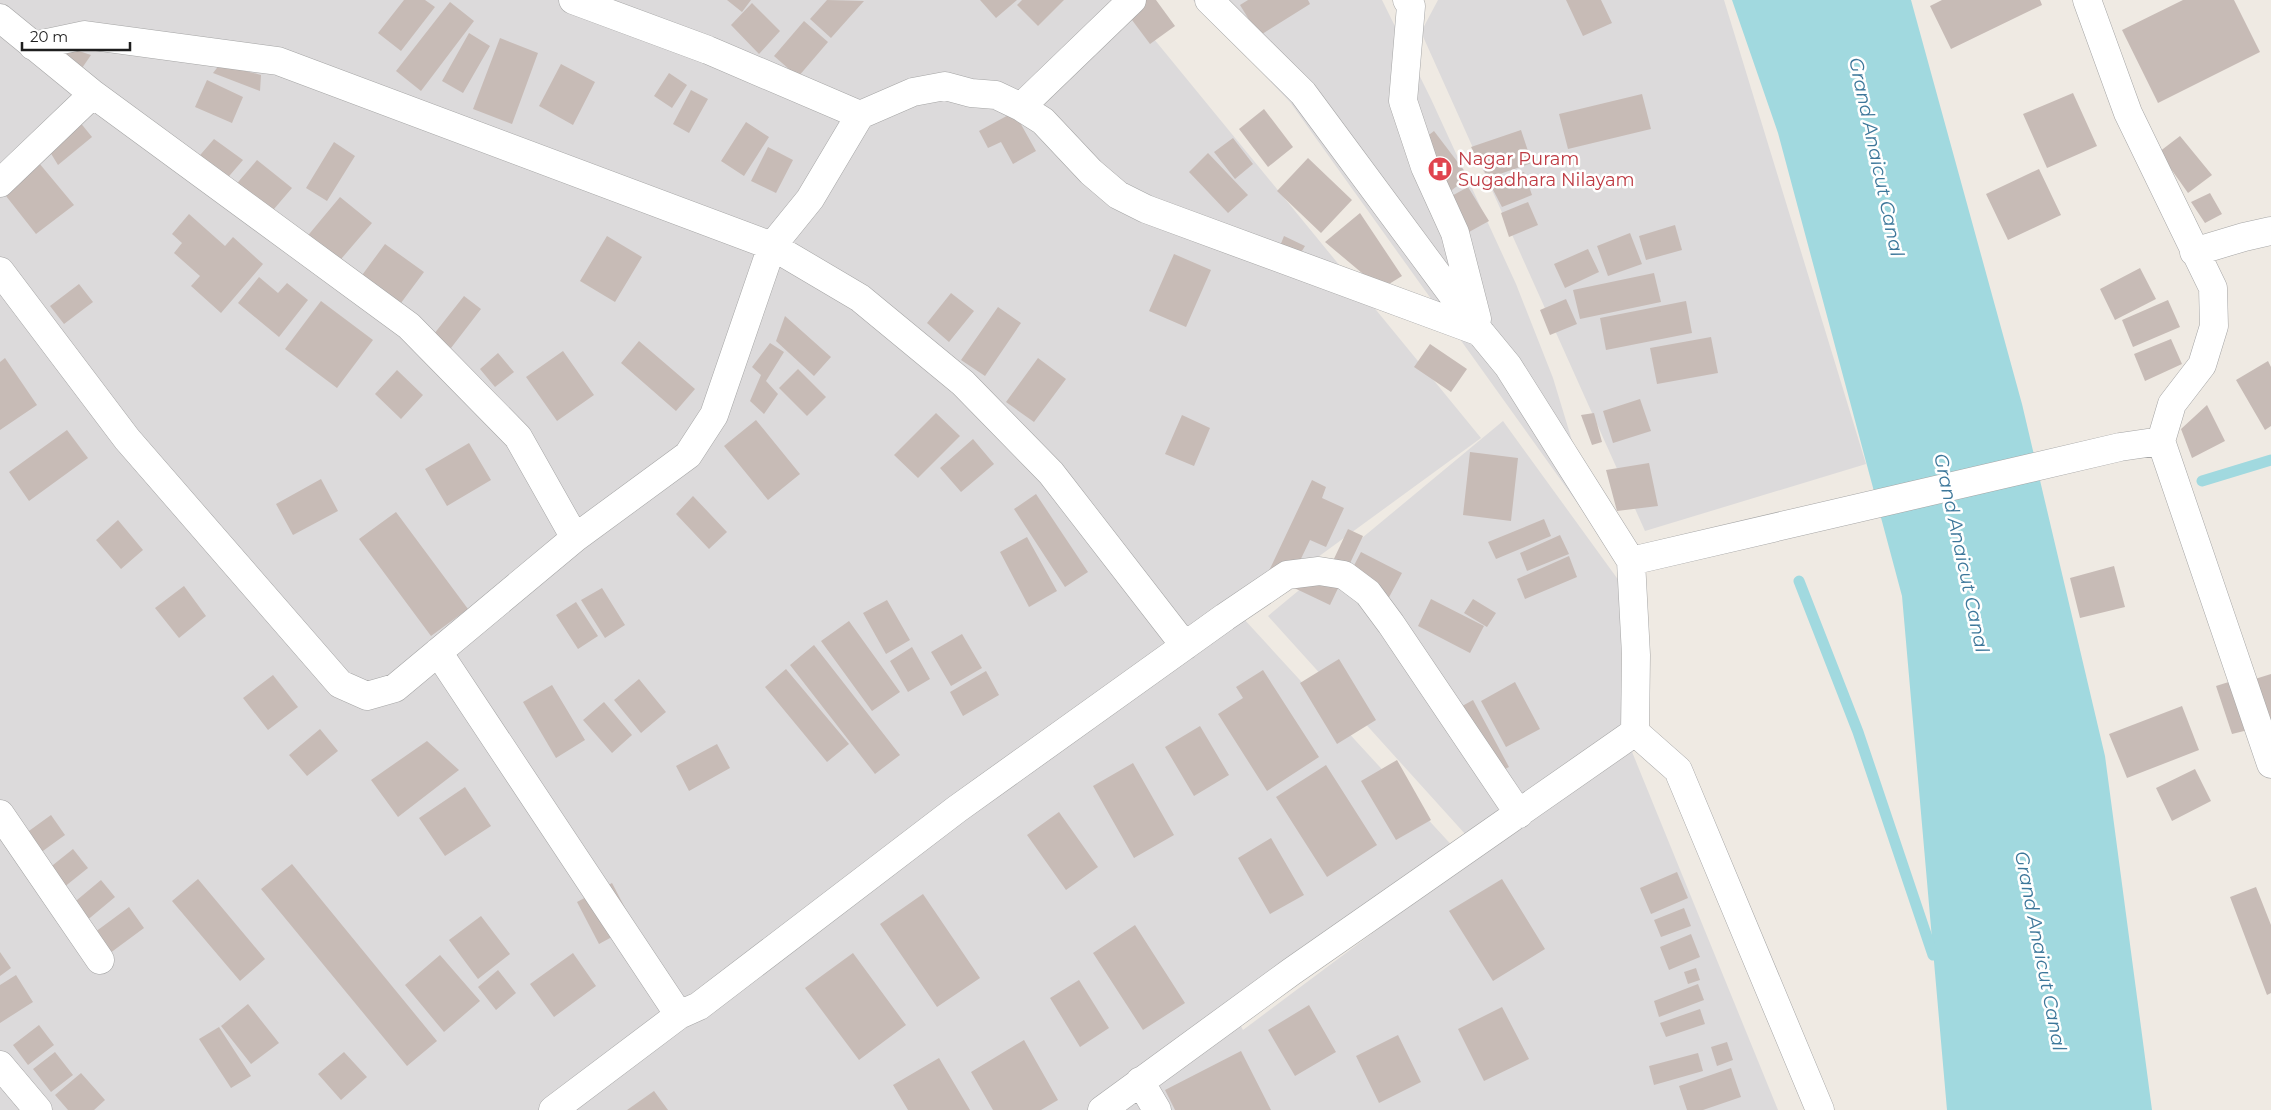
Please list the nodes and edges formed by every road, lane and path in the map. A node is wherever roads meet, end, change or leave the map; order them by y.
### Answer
1 (573, 0) edge
2 (1132, 0) edge
3 (1209, 0) edge
4 (2087, 0) edge
5 (1413, 2) edge
6 (0, 18) edge
7 (33, 46) junction
8 (93, 94) junction
9 (1021, 107) junction
10 (860, 115) junction
11 (0, 183) edge
12 (2271, 231) edge
13 (772, 246) junction
14 (2194, 252) junction
15 (0, 271) edge
16 (1480, 332) junction
17 (2161, 441) junction
18 (575, 538) junction
19 (1632, 562) junction
20 (1185, 646) junction
21 (438, 652) junction
22 (1635, 732) junction
23 (2271, 764) edge
24 (0, 814) edge
25 (1519, 814) junction
26 (100, 960) dead end
27 (679, 1015) junction
28 (0, 1065) edge
29 (1140, 1081) junction
30 (38, 1110) edge
31 (553, 1110) edge
32 (1102, 1110) edge
33 (1157, 1110) edge
34 (1820, 1110) edge

1 - 10 street
2 - 9 street
3 - 16 street
4 - 14 street
5 - 16 street
6 - 7 street
7 - 8 street
7 - 13 street
8 - 11 street
8 - 18 street
9 - 10 street
9 - 16 street
10 - 13 street
12 - 14 street
13 - 18 street
13 - 20 street
14 - 17 street
15 - 21 street
16 - 19 street
17 - 19 street
17 - 23 street
18 - 21 street
19 - 22 street
20 - 25 street
20 - 27 street
21 - 27 street
22 - 25 street
22 - 34 street
24 - 26 street
25 - 29 street
27 - 31 street
28 - 30 street
29 - 32 street
29 - 33 street

